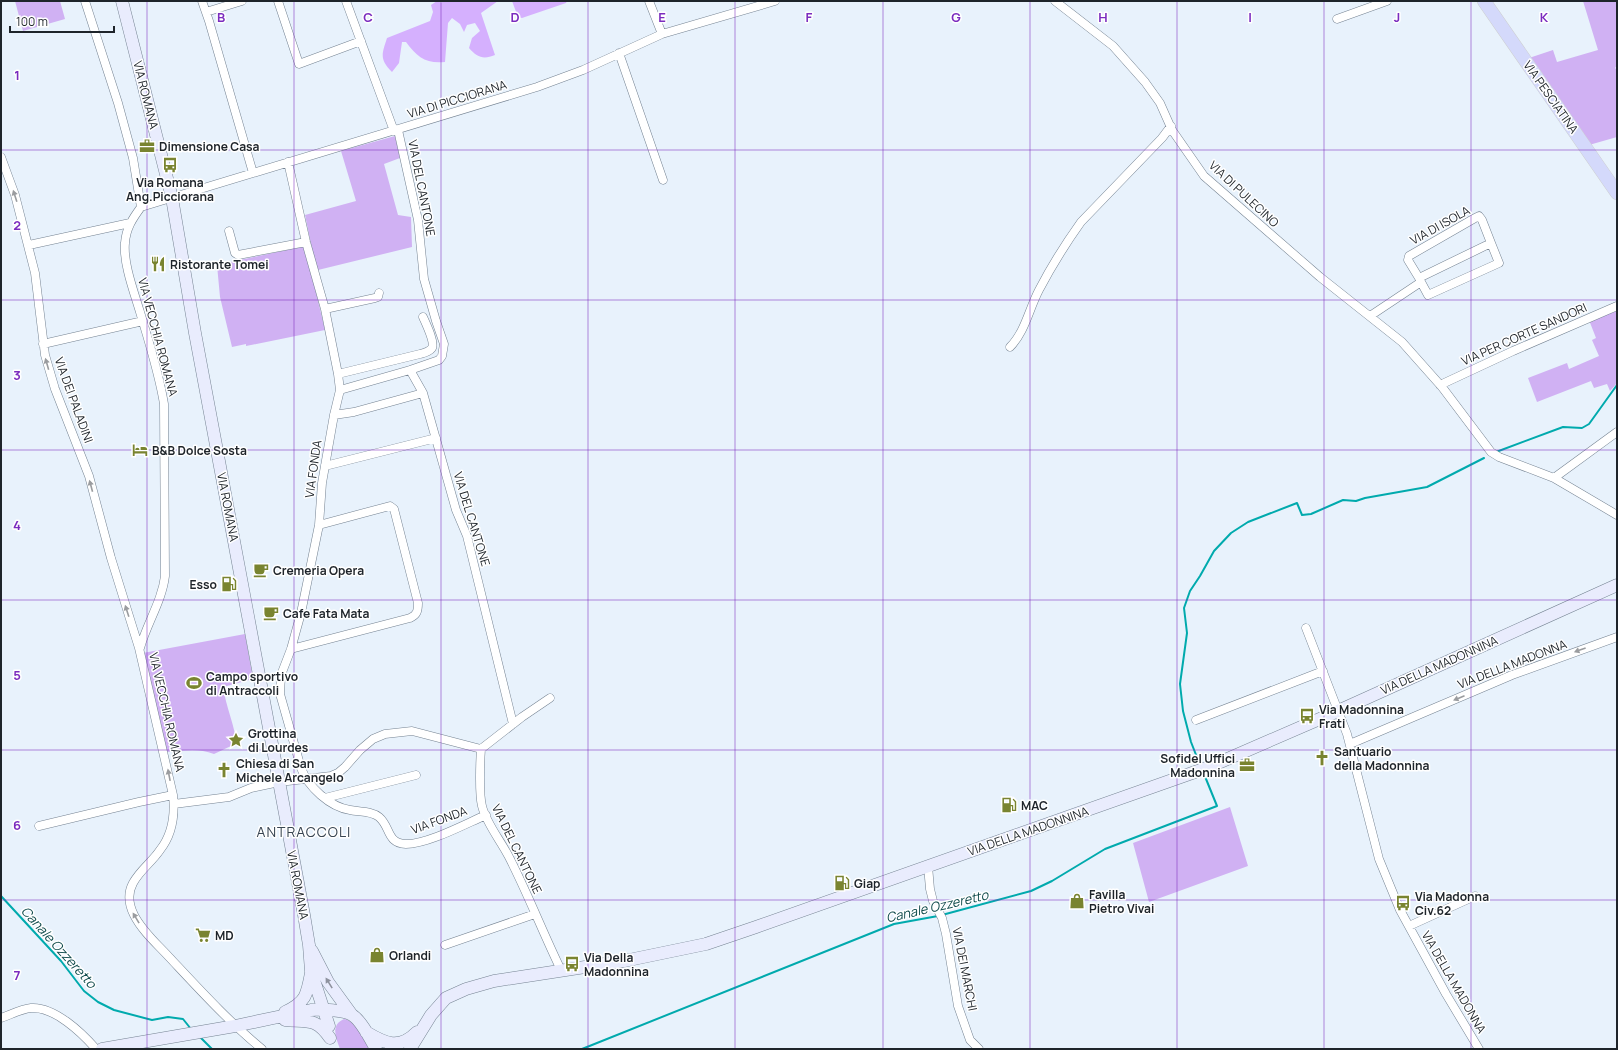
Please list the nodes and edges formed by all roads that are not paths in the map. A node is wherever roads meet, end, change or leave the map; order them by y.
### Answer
1 (85, 1) edge
2 (122, 1) edge
3 (202, 1) edge
4 (242, 1) edge
5 (278, 1) edge
6 (346, 1) edge
7 (649, 1) edge
8 (775, 1) edge
9 (1055, 1) edge
10 (1387, 1) edge
11 (1484, 1) edge
12 (206, 12) junction
13 (1337, 19) dead end
14 (662, 34) junction
15 (361, 41) junction
16 (619, 53) junction
17 (1170, 126) junction
18 (396, 130) junction
19 (1, 157) edge
20 (288, 162) junction
21 (253, 173) junction
22 (663, 180) dead end
23 (1617, 193) edge
24 (172, 198) junction
25 (141, 207) junction
26 (130, 223) junction
27 (229, 231) dead end
28 (306, 242) junction
29 (1491, 243) junction
30 (29, 245) junction
31 (1420, 280) junction
32 (379, 293) dead end
33 (1617, 306) edge
34 (325, 309) junction
35 (1370, 316) junction
36 (423, 317) dead end
37 (143, 321) junction
38 (43, 344) junction
39 (1010, 347) dead end
40 (410, 370) junction
41 (338, 374) junction
42 (1440, 385) junction
43 (340, 390) junction
44 (423, 393) junction
45 (334, 415) junction
46 (1617, 432) edge
47 (436, 438) junction
48 (325, 466) junction
49 (1554, 478) junction
50 (1617, 515) edge
51 (319, 525) junction
52 (1617, 585) edge
53 (1306, 628) dead end
54 (1617, 637) edge
55 (139, 648) junction
56 (291, 649) junction
57 (1323, 671) junction
58 (550, 698) dead end
59 (1338, 711) junction
60 (1196, 720) dead end
61 (513, 724) junction
62 (1350, 744) junction
63 (481, 749) junction
64 (416, 775) dead end
65 (305, 778) junction
66 (279, 782) junction
67 (173, 795) junction
68 (325, 798) junction
69 (174, 804) junction
70 (486, 816) junction
71 (39, 826) dead end
72 (928, 866) junction
73 (1475, 896) dead end
74 (535, 914) junction
75 (1409, 926) junction
76 (309, 945) junction
77 (445, 945) dead end
78 (561, 970) junction
79 (311, 971) junction
80 (323, 1009) junction
81 (347, 1014) junction
82 (1, 1018) edge
83 (270, 1019) junction
84 (426, 1022) junction
85 (235, 1026) junction
86 (365, 1031) junction
87 (331, 1038) edge
88 (96, 1049) edge
89 (102, 1049) edge
90 (262, 1049) edge
91 (376, 1049) edge
92 (410, 1049) edge
93 (979, 1049) edge
94 (1479, 1049) edge

1 - 25 street
2 - 24 main road, VIA ROMANA
3 - 12 street
4 - 12 street
5 - 15 street
6 - 15 street
7 - 14 street
8 - 14 street, VIA DI PICCIORANA
9 - 17 street, VIA DI PULECINO
10 - 13 street
11 - 23 main road, VIA PESCIATINA
12 - 21 street
14 - 16 street, VIA DI PICCIORANA
15 - 18 street
16 - 18 street, VIA DI PICCIORANA
16 - 22 street
17 - 35 street, VIA DI PULECINO
17 - 39 street
18 - 20 street, VIA DI PICCIORANA
18 - 40 street, VIA DEL CANTONE
30 -> 19 street, VIA DEI PALADINI
20 - 21 street, VIA DI PICCIORANA
20 - 28 street, VIA FONDA
21 - 24 street, VIA DI PICCIORANA
24 - 25 street, VIA DI PICCIORANA
24 - 66 main road, VIA ROMANA
25 - 26 street, VIA VECCHIA ROMANA
26 - 30 street
26 - 37 street, VIA VECCHIA ROMANA
27 - 28 street
28 - 34 street, VIA FONDA
29 - 31 street
29 - 31 street, VIA DI ISOLA
29 - 31 street, VIA DI ISOLA
30 - 38 street, VIA DEI PALADINI
31 - 35 street
32 - 34 street
33 - 42 street, VIA PER CORTE SANDORI
34 - 41 street, VIA FONDA
35 - 42 street, VIA DI PULECINO
36 - 41 street
37 - 38 street
37 - 55 street, VIA VECCHIA ROMANA
55 -> 38 street, VIA DEI PALADINI
40 - 43 street, VIA DEL CANTONE
40 - 44 street, VIA DEL CANTONE
41 - 43 street, VIA FONDA
42 - 49 street, VIA DI PULECINO
43 - 45 street, VIA FONDA
44 - 45 street
44 - 47 street, VIA DEL CANTONE
45 - 48 street, VIA FONDA
46 - 49 street
47 - 48 street
47 - 61 street, VIA DEL CANTONE
48 - 51 street, VIA FONDA
49 - 50 street, VIA DI PULECINO
51 - 56 street, VIA FONDA
51 - 56 street
52 - 59 main road, VIA DELLA MADONNINA
53 - 57 street, VIA DELLA MADONNA
54 -> 62 street, VIA DELLA MADONNA
67 -> 55 street, VIA VECCHIA ROMANA
56 - 65 street, VIA FONDA
57 - 59 street, VIA DELLA MADONNA
57 - 60 street
58 - 61 street
59 - 62 street, VIA DELLA MADONNA
59 - 72 main road, VIA DELLA MADONNINA
61 - 63 street
62 - 75 street, VIA DELLA MADONNA
63 - 65 street
63 - 70 street, VIA DEL CANTONE
64 - 68 street
65 - 66 street
65 - 68 street, VIA FONDA
66 - 69 street
66 - 76 main road, VIA ROMANA
67 - 69 street, VIA VECCHIA ROMANA
67 - 71 street
68 - 70 street, VIA FONDA
85 -> 69 street, VIA VECCHIA ROMANA
70 - 74 street, VIA DEL CANTONE
72 - 78 main road, VIA DELLA MADONNINA
72 - 93 street, VIA DEI MARCHI
73 - 75 street
74 - 77 street
74 - 78 street, VIA DEL CANTONE
75 - 94 street, VIA DELLA MADONNA
76 - 79 main road
81 -> 76 main road
78 - 84 main road, VIA DELLA MADONNINA
79 - 80 main road
79 - 83 main road
80 - 81 main road
80 - 83 main road
80 - 87 main road
81 - 86 main road
81 - 87 main road
82 - 88 street
83 - 85 main road
83 - 87 main road
84 - 86 main road
84 - 92 main road
85 - 89 main road
85 - 90 street, VIA VECCHIA ROMANA
86 - 91 main road

